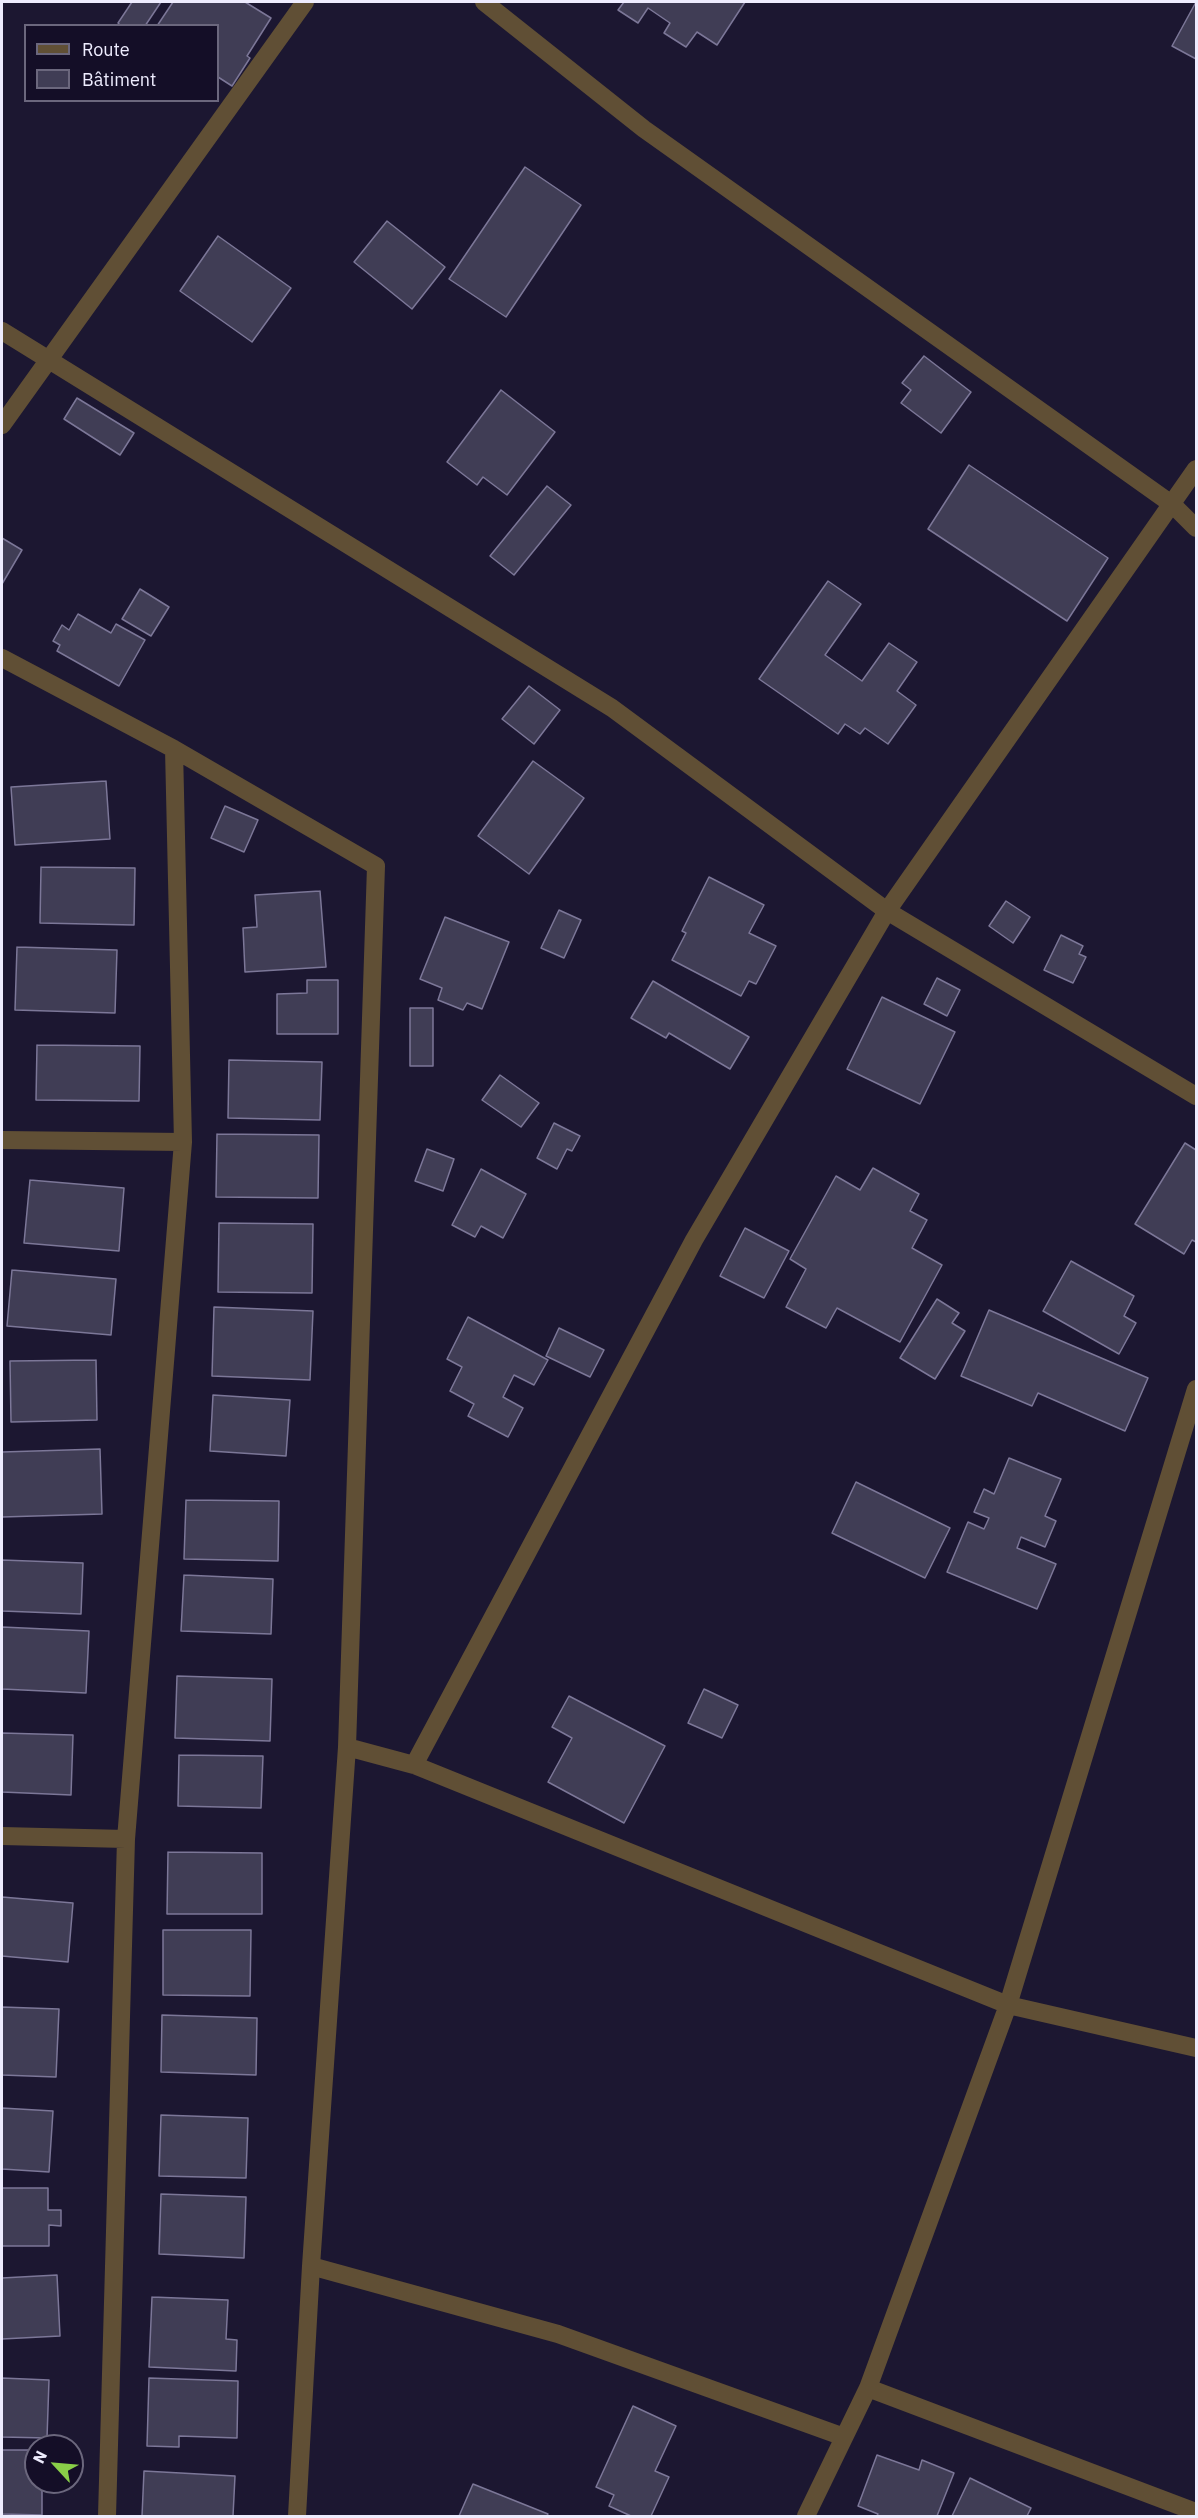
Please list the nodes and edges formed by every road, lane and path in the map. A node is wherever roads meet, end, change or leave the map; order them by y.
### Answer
1 (305, 2) edge
2 (484, 2) edge
3 (2, 331) edge
4 (48, 361) junction
5 (2, 425) edge
6 (1197, 468) edge
7 (1173, 505) junction
8 (1197, 528) edge
9 (2, 658) edge
10 (174, 749) junction
11 (887, 910) junction
12 (1197, 1096) edge
13 (2, 1140) edge
14 (183, 1142) junction
15 (1197, 1389) edge
16 (347, 1747) junction
17 (414, 1765) junction
18 (2, 1836) edge
19 (126, 1839) junction
20 (1008, 2005) junction
21 (1197, 2048) edge
22 (311, 2266) junction
23 (868, 2388) junction
24 (844, 2437) junction
25 (1197, 2512) edge
26 (107, 2517) edge
27 (297, 2517) edge
28 (806, 2517) edge

1 - 4 street
2 - 7 street
3 - 4 street
4 - 5 street
4 - 11 street
6 - 7 street
7 - 8 street
7 - 11 street
9 - 10 street
10 - 14 street
10 - 16 street
11 - 12 street
11 - 17 street
13 - 14 street
14 - 19 street
15 - 20 street
16 - 17 street
16 - 22 street
17 - 20 street
18 - 19 street
19 - 26 street
20 - 21 street
20 - 23 street
22 - 24 street
22 - 27 street
23 - 24 street
23 - 25 street
24 - 28 street

